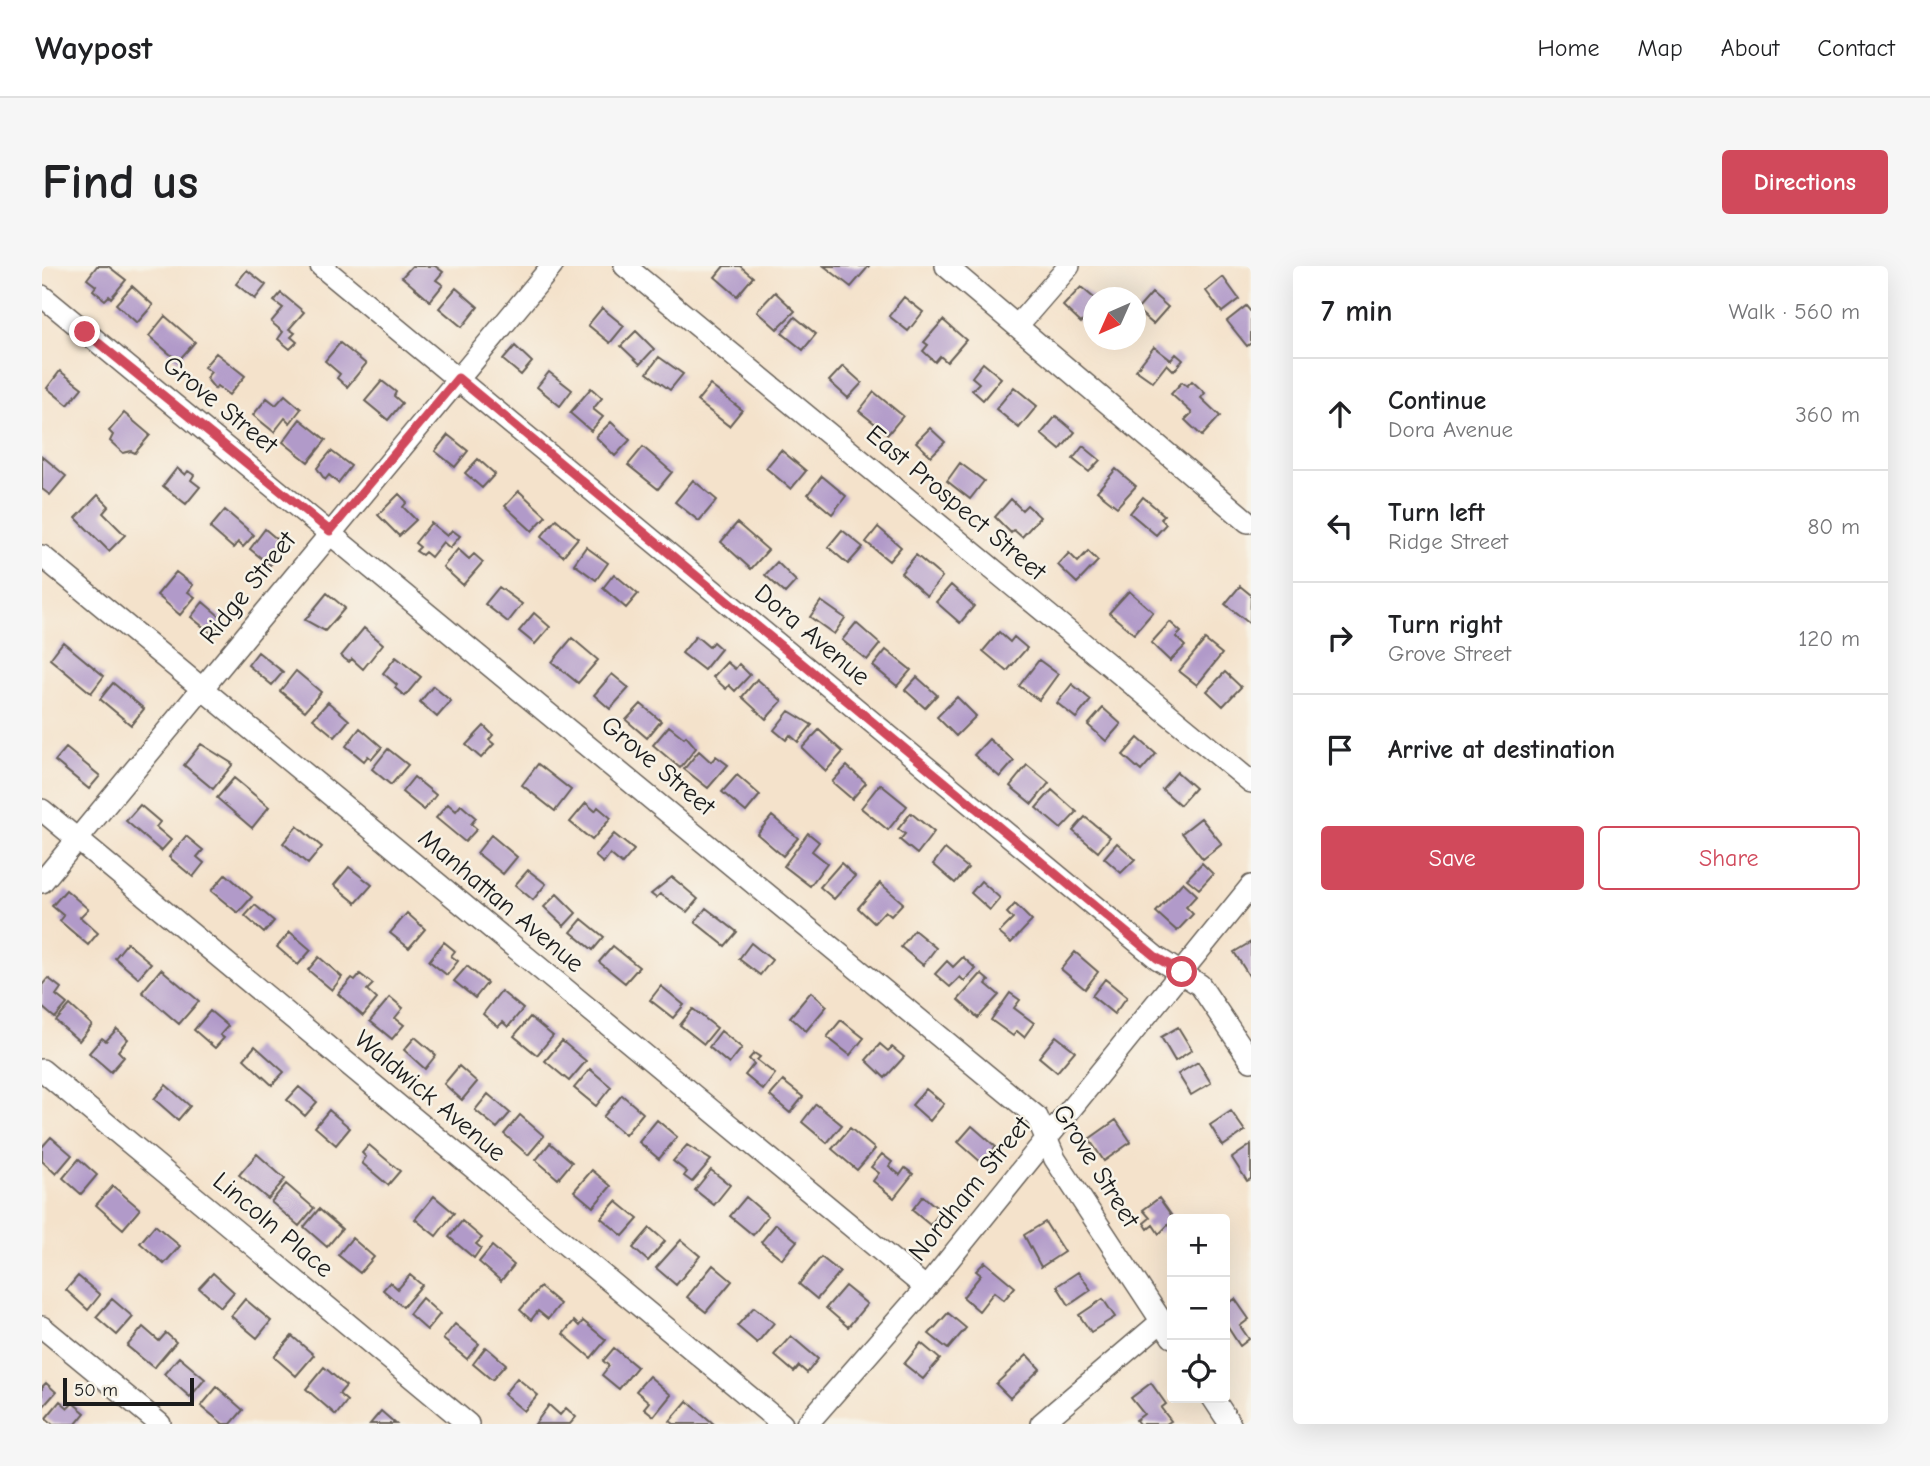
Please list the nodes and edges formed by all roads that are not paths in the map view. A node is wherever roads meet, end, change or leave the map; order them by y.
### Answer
1 (321, 266) edge
2 (552, 266) edge
3 (625, 266) edge
4 (946, 266) edge
5 (1069, 266) edge
6 (42, 296) edge
7 (1017, 326) junction
8 (458, 378) junction
9 (1248, 522) dead end
10 (330, 531) junction
11 (42, 556) edge
12 (202, 688) junction
13 (1251, 782) edge
14 (42, 810) edge
15 (77, 839) junction
16 (42, 882) edge
17 (1251, 886) edge
18 (1182, 972) junction
19 (1251, 1061) edge
20 (42, 1070) edge
21 (1046, 1140) junction
22 (926, 1288) junction
23 (42, 1327) edge
24 (1167, 1329) edge
25 (1216, 1403) edge
26 (160, 1424) edge
27 (468, 1424) edge
28 (782, 1424) edge
29 (807, 1424) edge
30 (1041, 1424) edge
31 (1230, 1424) edge

1 - 8 street, Dora Avenue
2 - 8 street, Ridge Street
3 - 13 street, East Prospect Street
4 - 7 street
5 - 7 street
6 - 10 street, Grove Street
7 - 9 street
8 - 10 street, Ridge Street
8 - 18 street, Dora Avenue
10 - 12 street, Ridge Street
10 - 21 street, Grove Street
11 - 12 street, Manhattan Avenue
12 - 15 street, Ridge Street
12 - 22 street, Manhattan Avenue
14 - 15 street, Waldwick Avenue
15 - 16 street, Ridge Street
15 - 28 street, Waldwick Avenue
17 - 18 street, Nordham Street
18 - 19 street, Dora Avenue
18 - 21 street, Nordham Street
20 - 27 street, Lincoln Place
21 - 22 street, Nordham Street
21 - 24 street, Grove Street
22 - 29 street, Nordham Street
23 - 26 street
24 - 30 street
25 - 31 street

